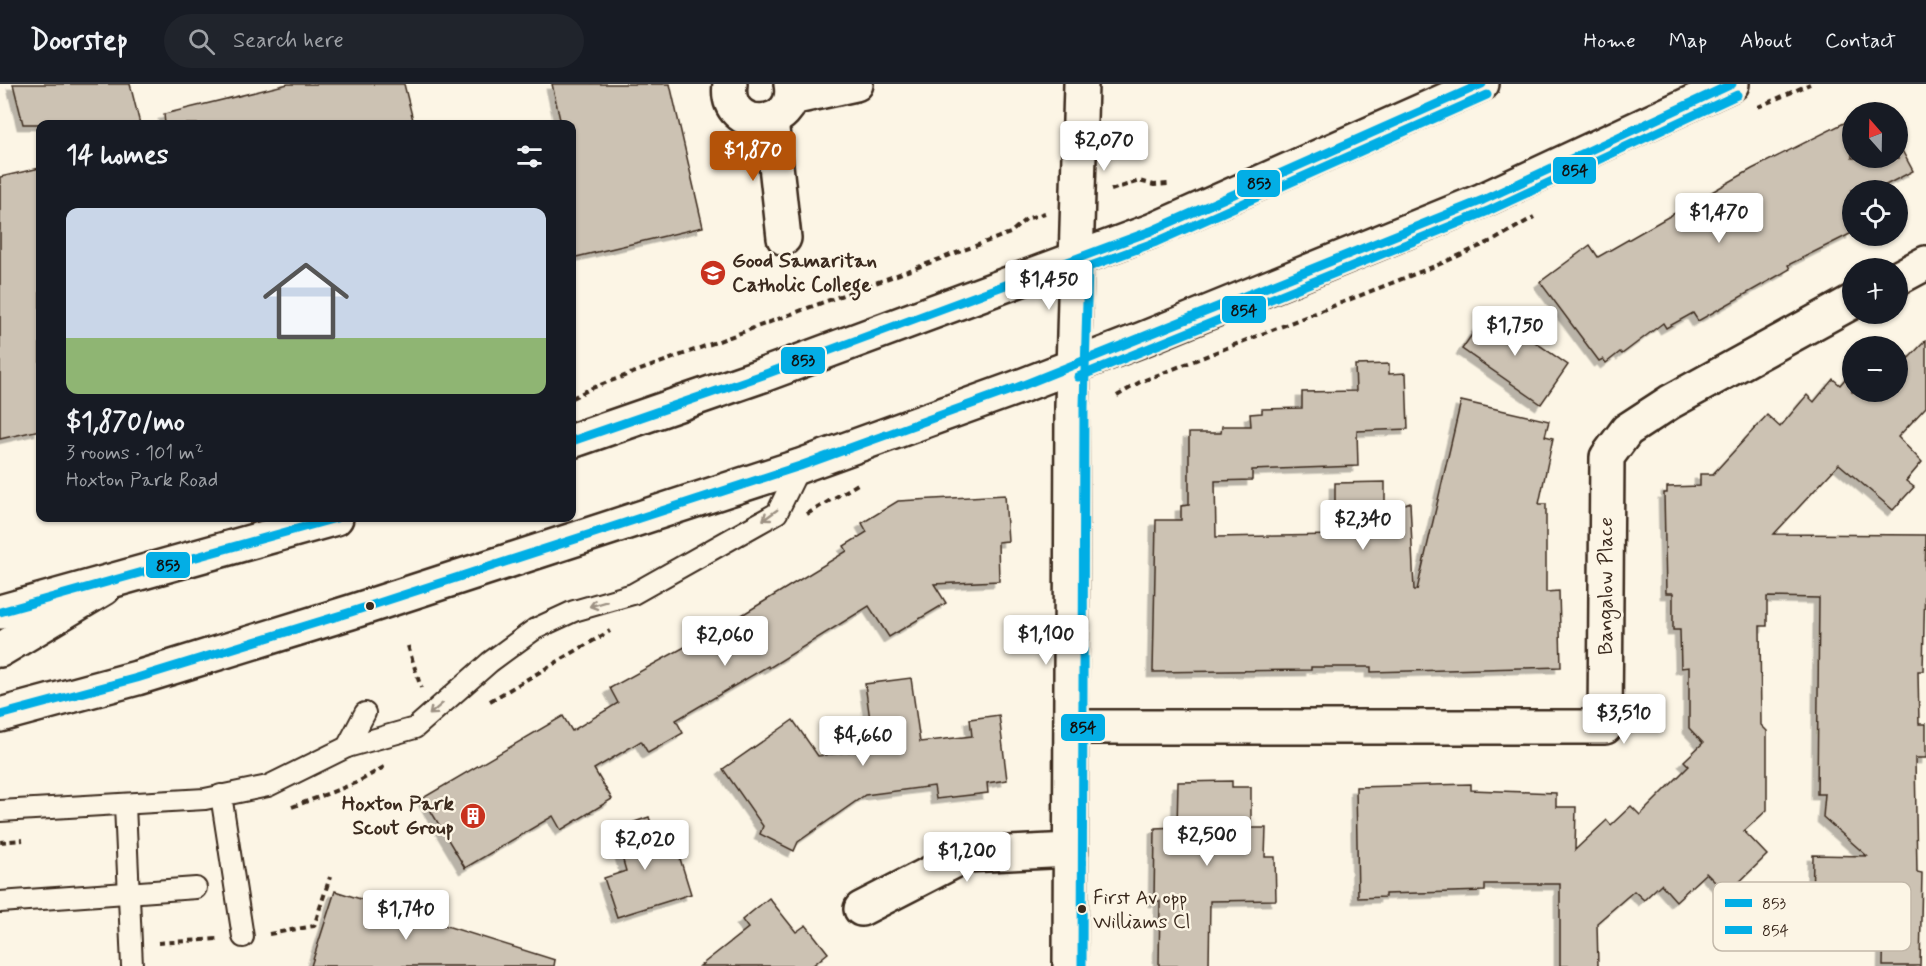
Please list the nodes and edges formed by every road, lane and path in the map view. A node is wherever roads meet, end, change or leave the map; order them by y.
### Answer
1 (730, 84) edge
2 (856, 84) edge
3 (1081, 84) edge
4 (1482, 84) edge
5 (1732, 84) edge
6 (785, 101) edge
7 (1026, 219) dead end
8 (784, 238) dead end
9 (1076, 258) junction
10 (1926, 263) edge
11 (1908, 273) edge
12 (1842, 307) edge
13 (1073, 366) junction
14 (1140, 382) dead end
15 (576, 396) edge
16 (1117, 396) dead end
17 (576, 440) edge
18 (800, 466) junction
19 (322, 522) edge
20 (117, 580) junction
21 (0, 612) edge
22 (408, 646) dead end
23 (0, 650) edge
24 (424, 699) dead end
25 (365, 713) dead end
26 (0, 715) edge
27 (1072, 727) junction
28 (347, 747) junction
29 (221, 795) junction
30 (125, 805) junction
31 (0, 811) edge
32 (1071, 850) junction
33 (196, 888) dead end
34 (129, 893) junction
35 (0, 902) edge
36 (861, 909) dead end
37 (243, 937) dead end
38 (132, 966) edge
39 (1070, 966) edge

1 - 6 main road
2 - 6 main road
3 - 9 main road
4 - 9 main road
5 - 13 main road
6 - 8 main road
7 - 15 path
9 - 13 main road
9 - 17 main road
10 - 11 main road
12 - 27 main road, Bangalow Place
13 - 18 main road
13 - 27 main road
14 - 16 path
18 - 26 main road
18 -> 28 lane
19 - 20 main road
20 - 21 main road
20 - 23 main road
22 - 24 path
25 - 28 lane
27 - 32 main road
28 - 29 lane
29 - 30 lane
29 - 37 lane
30 - 31 lane
30 - 34 lane
32 - 36 main road
32 - 39 main road
33 - 34 lane
34 - 35 lane
34 - 38 lane

